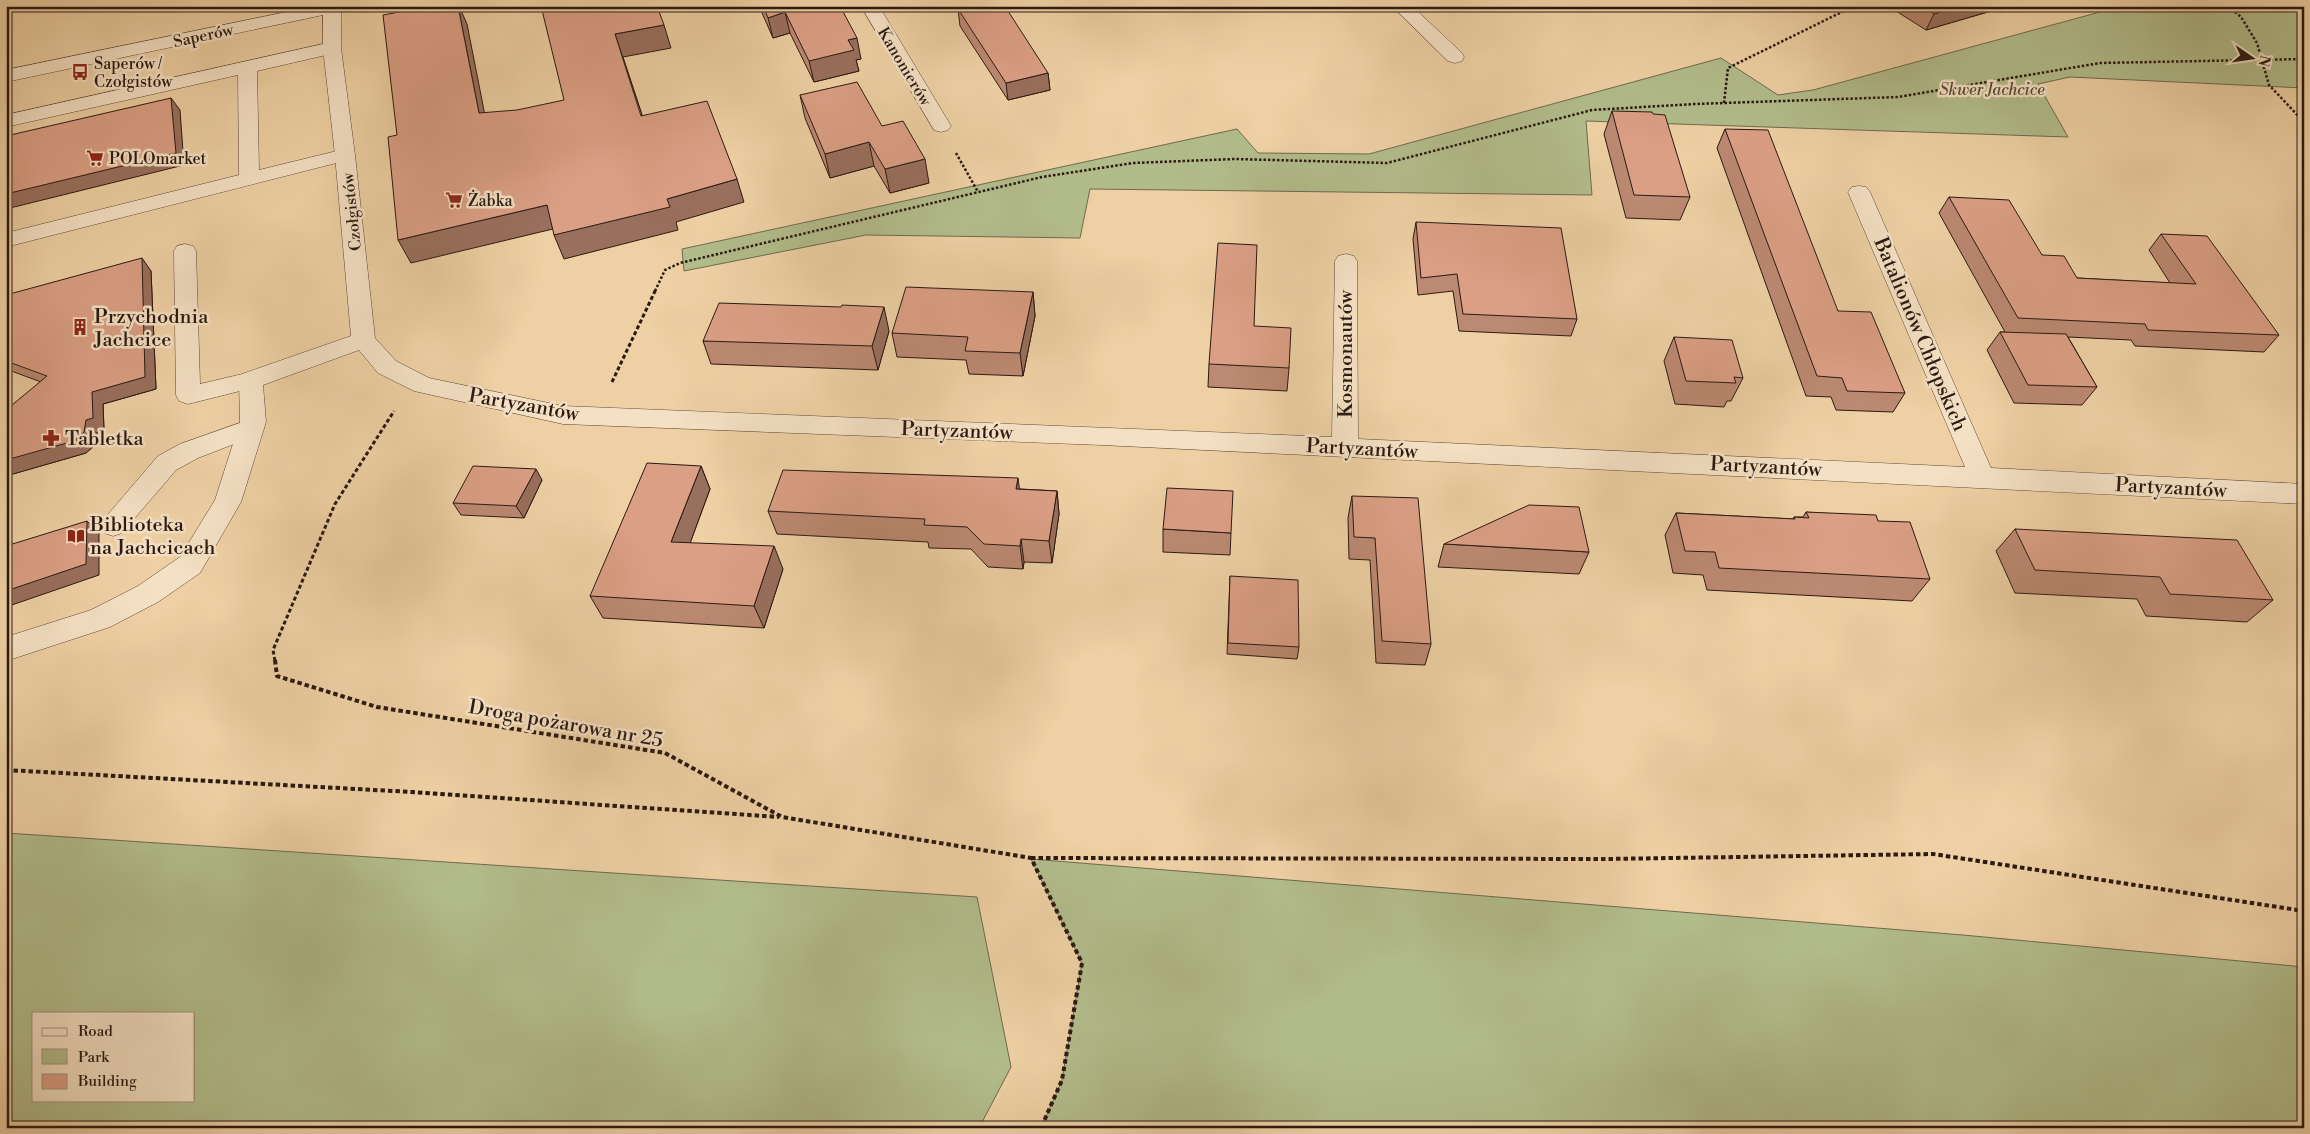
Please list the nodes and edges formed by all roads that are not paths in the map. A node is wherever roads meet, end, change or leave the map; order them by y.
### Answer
1 (870, 6) edge
2 (1401, 6) edge
3 (335, 7) edge
4 (332, 48) junction
5 (1455, 57) dead end
6 (247, 67) junction
7 (6, 76) edge
8 (6, 121) edge
9 (941, 126) road end
10 (345, 155) junction
11 (249, 178) junction
12 (1859, 192) dead end
13 (6, 240) edge
14 (185, 251) dead end
15 (1346, 261) dead end
16 (363, 340) junction
17 (251, 380) junction
18 (251, 428) junction
19 (1345, 447) junction
20 (1982, 477) junction
21 (2304, 494) edge
22 (113, 526) dead end
23 (6, 649) edge

1 - 9 street, Kanonierów
2 - 5 street
3 - 4 street, Czołgistów
3 - 7 street, Saperów
4 - 6 street
4 - 10 street, Czołgistów
6 - 8 street
6 - 11 street
10 - 11 street
10 - 16 street, Czołgistów
11 - 13 street
12 - 20 street, Batalionów Chłopskich
14 - 17 street
15 - 19 street, Kosmonautów
16 - 17 street
16 - 19 street, Partyzantów
17 - 18 street
18 - 22 street
18 - 23 street
19 - 20 street, Partyzantów
20 - 21 street, Partyzantów

